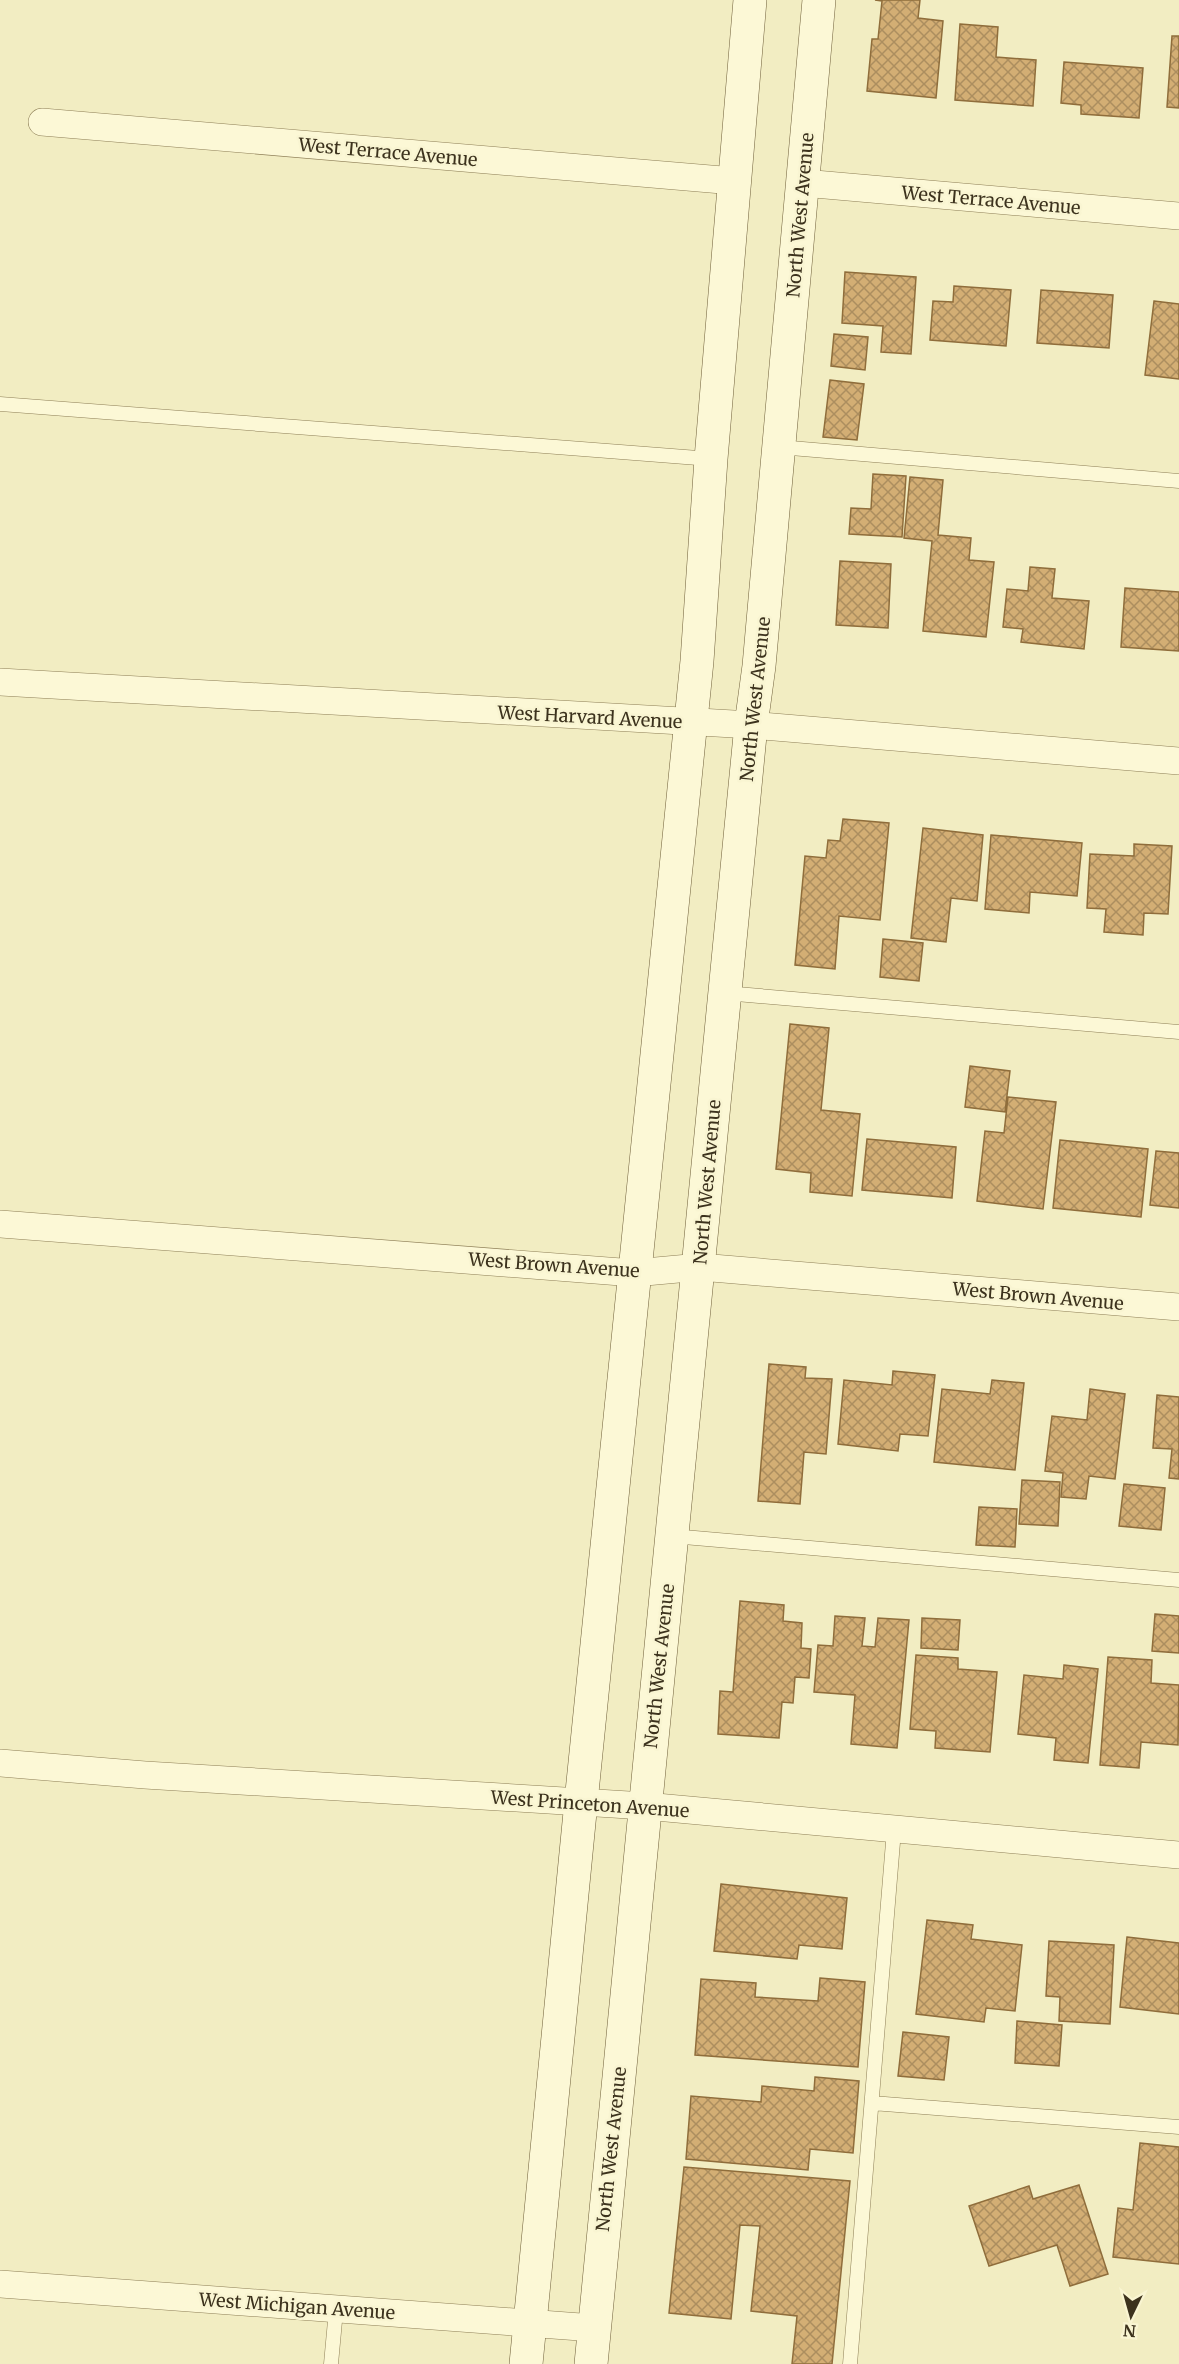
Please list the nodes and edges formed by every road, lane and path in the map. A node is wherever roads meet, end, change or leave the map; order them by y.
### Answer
1 (750, 0) edge
2 (819, 0) edge
3 (42, 122) dead end
4 (734, 181) junction
5 (803, 183) junction
6 (1179, 216) edge
7 (0, 404) edge
8 (779, 447) junction
9 (711, 459) junction
10 (1179, 481) edge
11 (0, 682) edge
12 (692, 723) junction
13 (751, 726) junction
14 (1179, 761) edge
15 (725, 993) junction
16 (1179, 1032) edge
17 (0, 1224) edge
18 (700, 1268) junction
19 (634, 1273) junction
20 (1179, 1308) edge
21 (672, 1536) junction
22 (1179, 1580) edge
23 (0, 1763) edge
24 (581, 1802) junction
25 (645, 1806) junction
26 (894, 1830) junction
27 (1179, 1855) edge
28 (872, 2103) junction
29 (1179, 2127) edge
30 (0, 2284) edge
31 (336, 2310) junction
32 (530, 2324) junction
33 (594, 2328) junction
34 (331, 2364) edge
35 (526, 2364) edge
36 (591, 2364) edge
37 (850, 2364) edge

1 - 4 main road
2 - 5 main road, North West Avenue
3 - 4 street, West Terrace Avenue
4 - 9 main road
5 - 6 street, West Terrace Avenue
5 - 8 main road, North West Avenue
7 - 9 lane
8 - 10 lane
8 - 13 main road, North West Avenue
9 - 12 main road
11 - 12 street, West Harvard Avenue
12 - 13 street, West Harvard Avenue
12 - 19 main road
13 - 14 street, West Harvard Avenue
13 - 15 main road, North West Avenue
15 - 16 lane
15 - 18 main road, North West Avenue
17 - 19 street, West Brown Avenue
18 - 19 street, West Brown Avenue
18 - 20 street, West Brown Avenue
18 - 21 main road, North West Avenue
19 - 24 main road
21 - 22 lane
21 - 25 main road, North West Avenue
23 - 24 street, West Princeton Avenue
24 - 25 street, West Princeton Avenue
24 - 32 main road
25 - 26 street, West Princeton Avenue
25 - 33 main road, North West Avenue
26 - 27 street, West Princeton Avenue
26 - 28 lane
28 - 29 lane
28 - 37 lane
30 - 31 street, West Michigan Avenue
31 - 32 street, West Michigan Avenue
31 - 34 lane
32 - 33 street, West Michigan Avenue
32 - 35 main road
33 - 36 main road, North West Avenue

